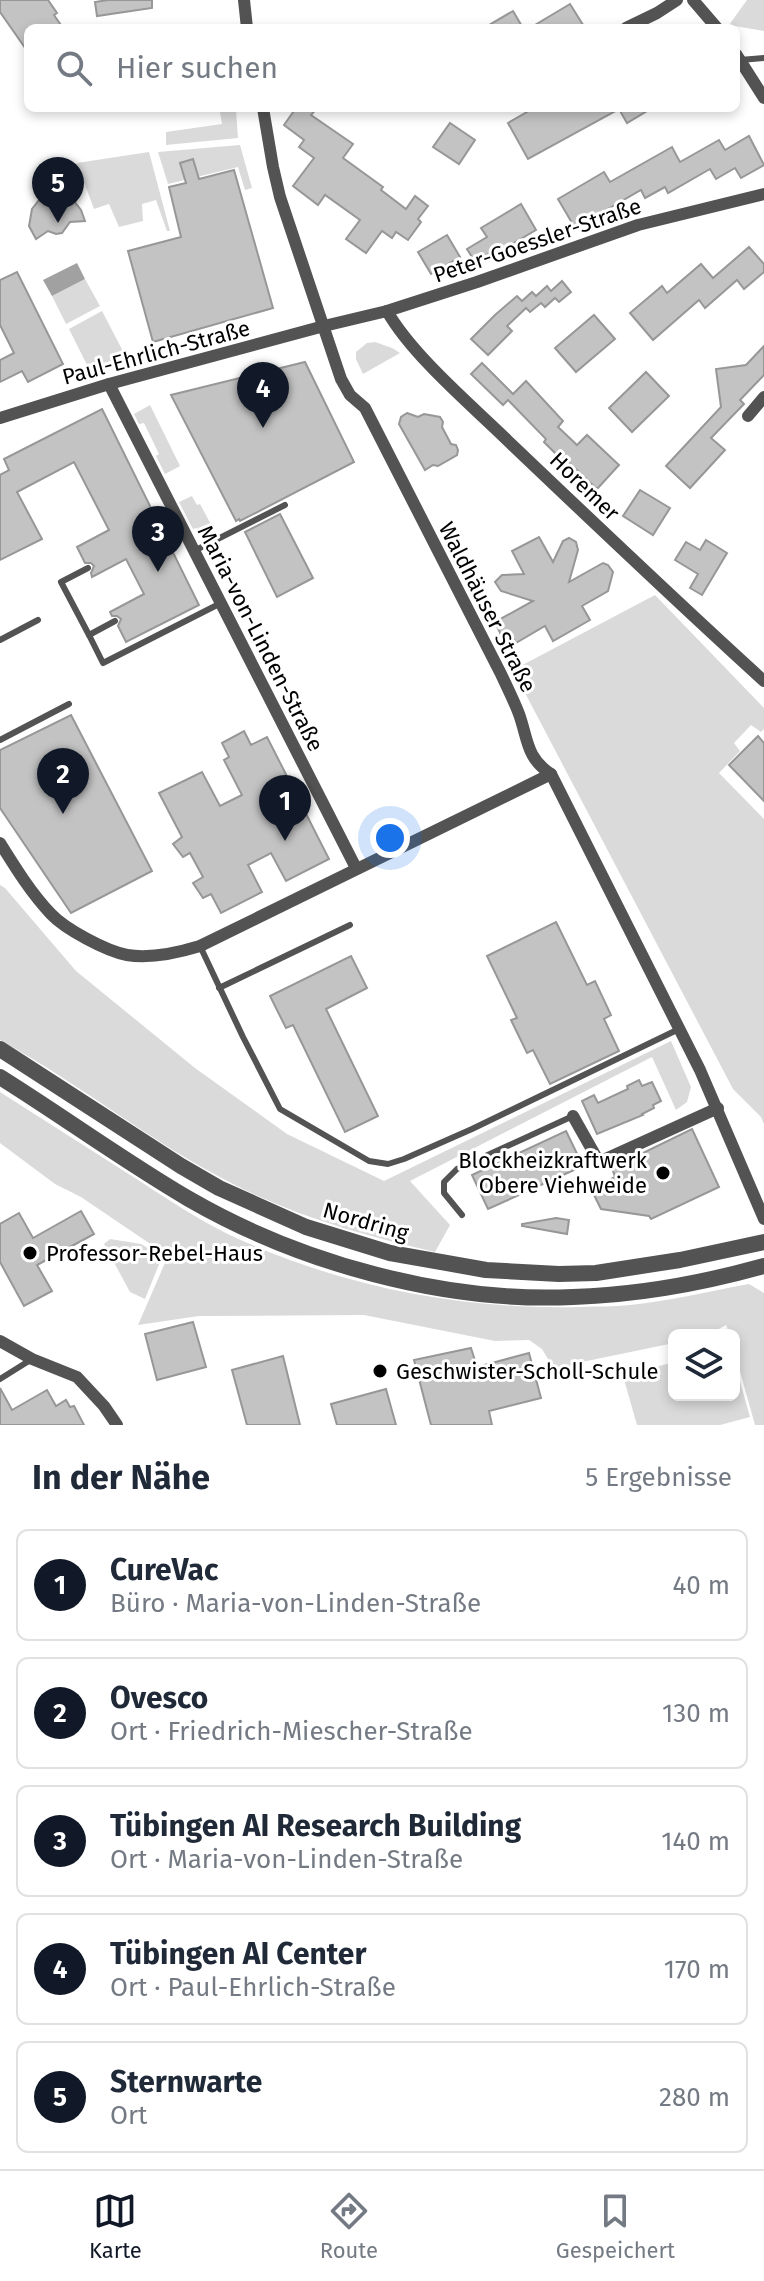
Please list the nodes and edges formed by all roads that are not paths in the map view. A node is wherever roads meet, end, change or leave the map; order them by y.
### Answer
1 (244, 0) edge
2 (677, 0) edge
3 (693, 0) edge
4 (247, 24) edge
5 (634, 24) edge
6 (714, 24) edge
7 (740, 57) edge
8 (764, 58) edge
9 (740, 60) edge
10 (764, 98) edge
11 (264, 112) edge
12 (764, 194) edge
13 (387, 311) junction
14 (324, 326) junction
15 (109, 384) junction
16 (764, 397) edge
17 (748, 416) dead end
18 (0, 418) edge
19 (285, 505) dead end
20 (194, 551) junction
21 (88, 568) dead end
22 (221, 603) junction
23 (38, 620) dead end
24 (115, 621) dead end
25 (89, 635) junction
26 (0, 640) edge
27 (764, 681) edge
28 (69, 704) dead end
29 (0, 740) edge
30 (551, 774) junction
31 (0, 843) edge
32 (356, 868) junction
33 (350, 925) dead end
34 (200, 946) junction
35 (219, 988) junction
36 (680, 1029) junction
37 (0, 1049) edge
38 (0, 1077) edge
39 (718, 1108) junction
40 (573, 1116) joint
41 (462, 1215) dead end
42 (764, 1219) edge
43 (764, 1242) edge
44 (764, 1266) edge
45 (0, 1341) edge
46 (32, 1359) junction
47 (0, 1379) edge
48 (117, 1425) edge

1 - 4 street
2 - 5 street
3 - 6 street
7 - 8 lane
9 - 10 street
11 - 14 street, Waldhäuser Straße
12 - 13 street, Peter-Goessler-Straße
13 - 14 street, Peter-Goessler-Straße
13 - 27 street, Horemer
14 - 15 street, Paul-Ehrlich-Straße
14 - 30 street, Waldhäuser Straße
15 - 18 street, Paul-Ehrlich-Straße
15 - 20 street, Maria-von-Linden-Straße
16 - 17 street
19 - 20 lane
20 - 22 street, Maria-von-Linden-Straße
21 - 25 lane
22 - 25 lane
22 - 32 street, Maria-von-Linden-Straße
23 - 26 lane
24 - 25 lane
28 - 29 lane
30 - 32 street
30 - 36 street, Waldhäuser Straße
31 - 34 street
32 - 34 street
33 - 35 lane
34 - 35 lane
35 - 36 lane
36 - 39 street, Waldhäuser Straße
37 - 43 street, Nordring
38 - 44 street
39 - 40 street
39 - 42 street, Waldhäuser Straße
40 - 41 lane
45 - 46 street
46 - 47 lane
46 - 48 street

